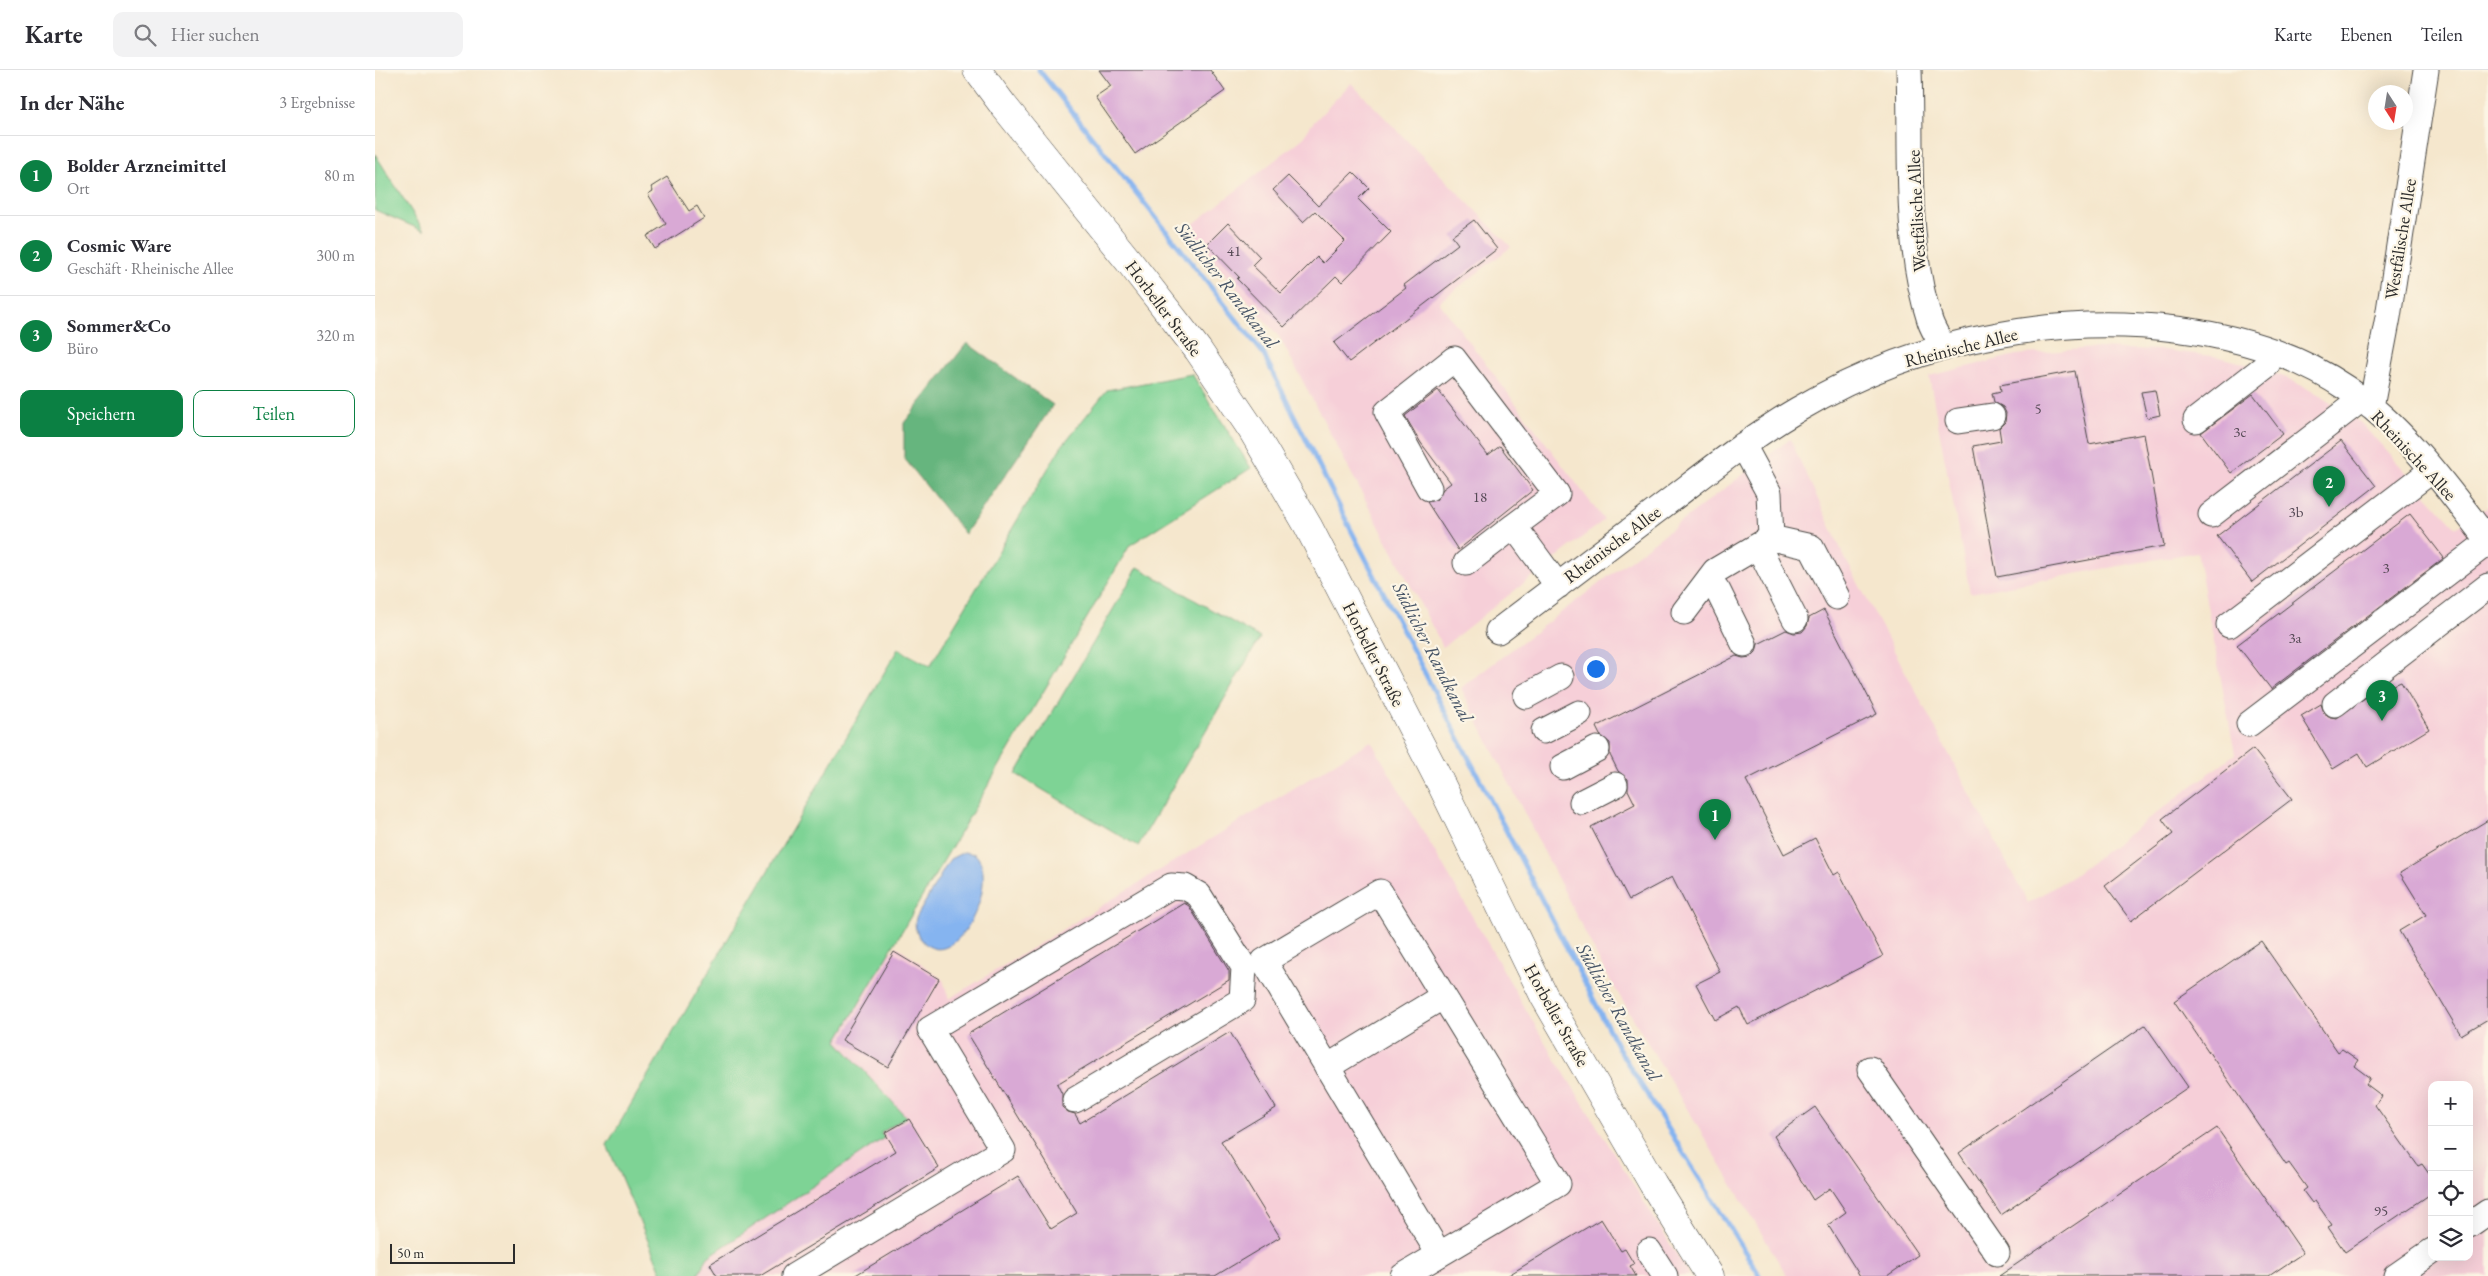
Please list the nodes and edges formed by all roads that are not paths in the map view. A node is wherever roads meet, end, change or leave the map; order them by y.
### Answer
1 (977, 70) edge
2 (1909, 70) edge
3 (2426, 70) edge
4 (1944, 348) junction
5 (2273, 351) junction
6 (2365, 403) junction
7 (1992, 416) dead end
8 (2196, 420) dead end
9 (1958, 422) dead end
10 (1743, 445) junction
11 (2431, 471) junction
12 (1429, 488) dead end
13 (2211, 515) dead end
14 (1514, 526) junction
15 (2488, 541) edge
16 (1764, 542) junction
17 (1466, 563) dead end
18 (1709, 579) junction
19 (1558, 586) junction
20 (2488, 586) edge
21 (1837, 597) dead end
22 (1684, 612) dead end
23 (1795, 619) dead end
24 (2229, 625) dead end
25 (1498, 631) dead end
26 (1744, 644) dead end
27 (1561, 678) dead end
28 (1526, 696) dead end
29 (2335, 704) dead end
30 (1579, 713) dead end
31 (2249, 724) dead end
32 (1544, 731) dead end
33 (1597, 749) dead end
34 (1563, 767) dead end
35 (1615, 785) dead end
36 (1582, 802) dead end
37 (1443, 997) junction
38 (1327, 1067) junction
39 (1870, 1069) dead end
40 (1075, 1100) dead end
41 (1649, 1251) dead end
42 (1997, 1253) dead end
43 (1439, 1254) junction
44 (2428, 1254) edge
45 (794, 1276) edge
46 (1403, 1276) edge
47 (1665, 1276) edge
48 (1710, 1276) edge
49 (2395, 1276) edge

1 - 48 main road, Horbeller Straße
2 - 4 street, Westfälische Allee
3 - 6 street, Westfälische Allee
4 - 5 street, Rheinische Allee
4 - 10 street, Rheinische Allee
5 - 6 street, Rheinische Allee
5 - 8 street
6 - 11 street, Rheinische Allee
6 - 13 street
7 - 9 street
10 - 16 street
10 - 19 street, Rheinische Allee
11 - 15 street, Rheinische Allee
11 - 24 street
12 - 14 street
14 - 17 street
14 - 19 street
15 - 31 street
16 - 18 street
16 - 21 street
16 - 23 street
18 - 22 street
18 - 26 street
19 - 25 street, Rheinische Allee
20 - 29 street
27 - 28 street
30 - 32 street
33 - 34 street
35 - 36 street
37 - 38 street
37 - 38 street
37 - 43 street
38 - 43 street
39 - 42 street
40 - 45 street
41 - 47 street
43 - 46 street
44 - 49 street

